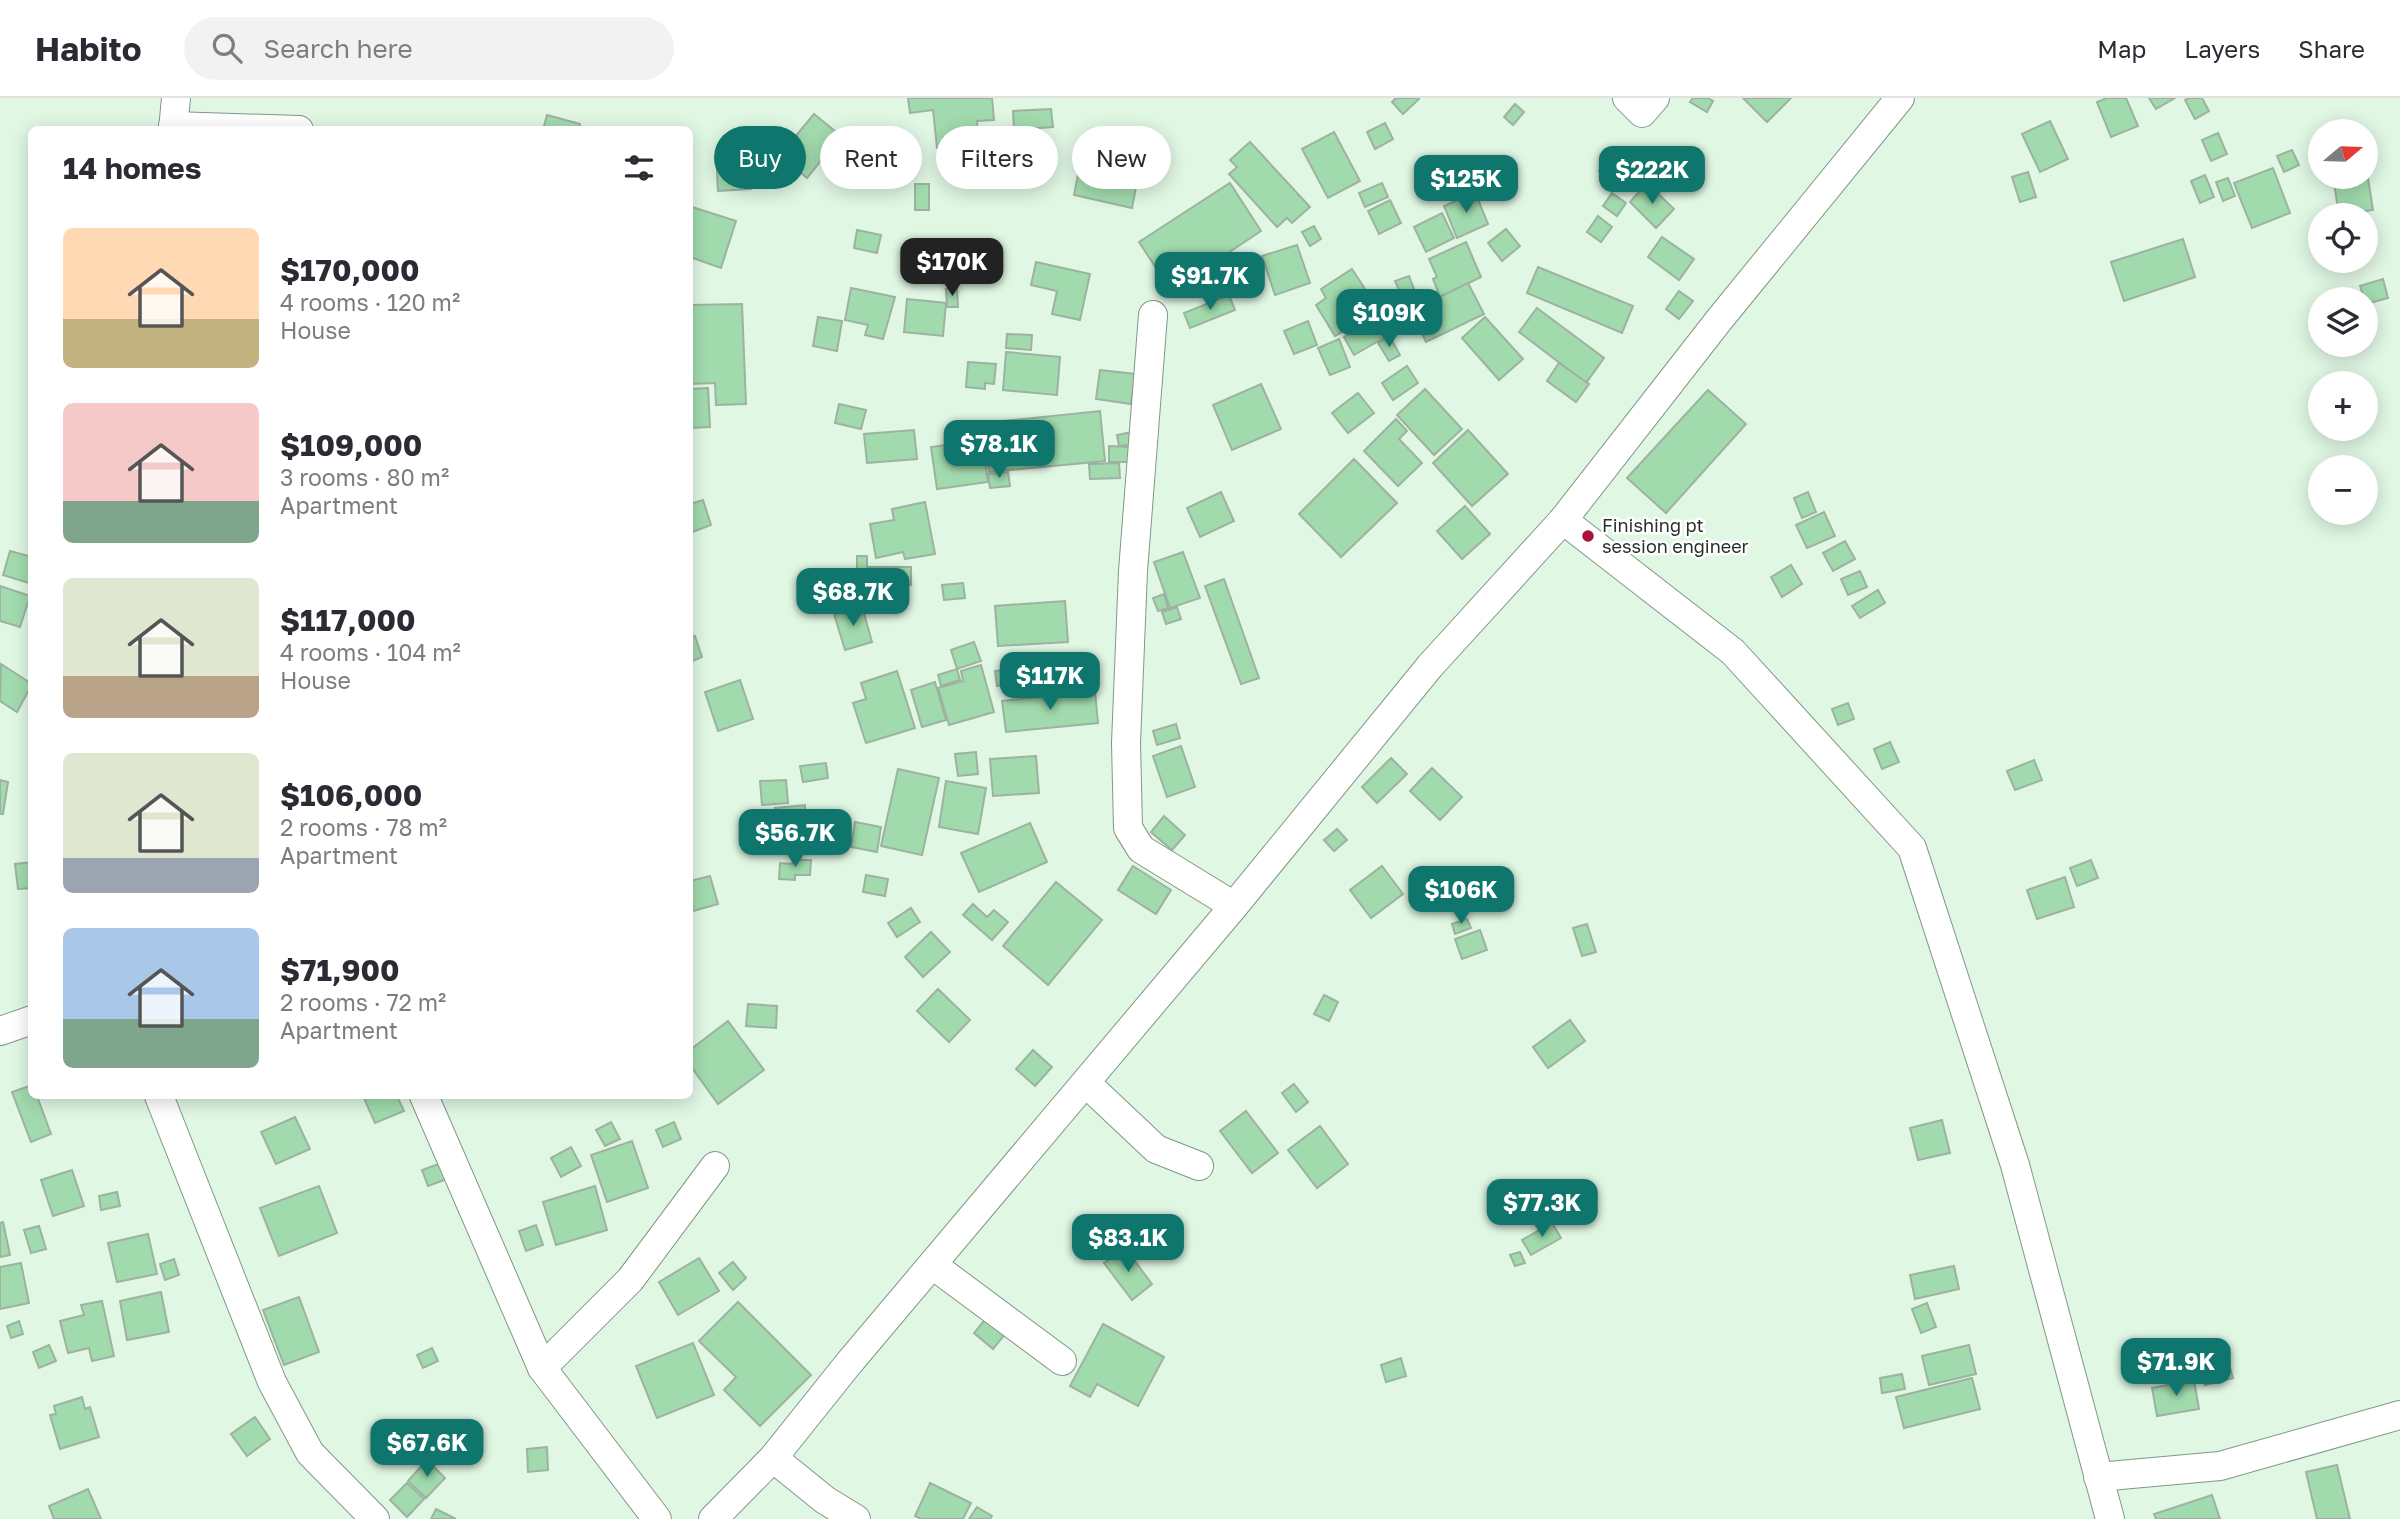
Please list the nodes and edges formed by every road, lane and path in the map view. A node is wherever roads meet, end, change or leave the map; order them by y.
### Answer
1 (1627, 98) edge
2 (1655, 98) edge
3 (1900, 98) edge
4 (174, 118) edge
5 (257, 126) edge
6 (1153, 315) dead end
7 (1563, 520) junction
8 (1234, 906) junction
9 (28, 1021) edge
10 (0, 1031) edge
11 (1086, 1083) junction
12 (160, 1099) edge
13 (425, 1099) edge
14 (715, 1166) dead end
15 (1199, 1166) dead end
16 (934, 1266) junction
17 (1062, 1361) dead end
18 (542, 1368) junction
19 (2400, 1415) edge
20 (773, 1458) junction
21 (2098, 1477) junction
22 (375, 1519) edge
23 (657, 1519) edge
24 (713, 1519) edge
25 (856, 1519) edge
26 (2109, 1519) edge

1 - 2 street
3 - 7 street
4 - 5 street
6 - 8 street
7 - 8 street
7 - 21 street
8 - 11 street
9 - 10 street
11 - 15 street
11 - 16 street
12 - 22 street
13 - 18 street
14 - 18 street
16 - 17 street
16 - 20 street
18 - 23 street
19 - 21 street
20 - 24 street
20 - 25 street
21 - 26 street

